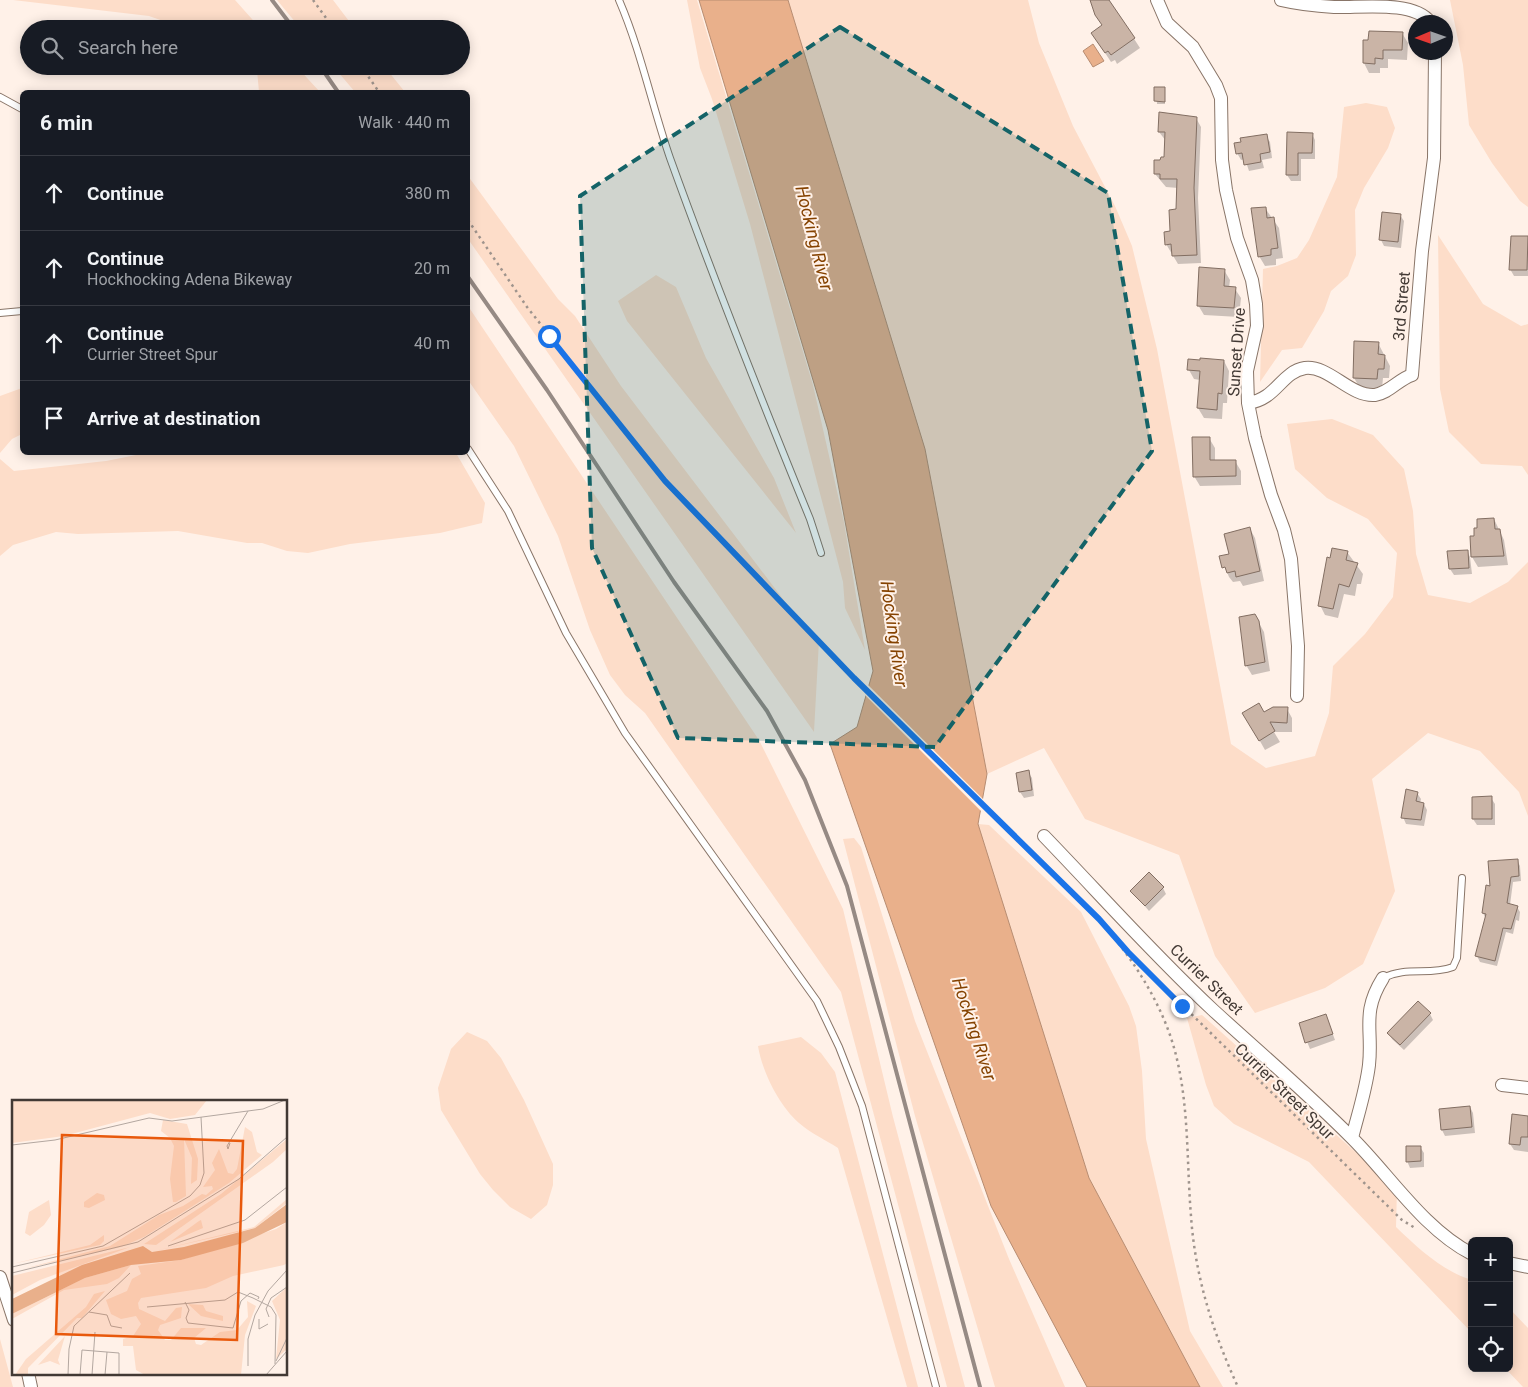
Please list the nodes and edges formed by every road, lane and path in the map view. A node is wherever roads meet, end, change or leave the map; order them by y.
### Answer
1 (313, 0) edge
2 (619, 0) edge
3 (1157, 0) edge
4 (1281, 0) edge
5 (1423, 15) edge
6 (327, 20) edge
7 (1435, 60) edge
8 (368, 75) edge
9 (379, 90) edge
10 (0, 97) edge
11 (20, 106) edge
12 (470, 223) edge
13 (20, 311) edge
14 (0, 313) edge
15 (1248, 403) junction
16 (470, 452) edge
17 (821, 553) dead end
18 (1297, 696) dead end
19 (1044, 836) dead end
20 (1462, 878) dead end
21 (1128, 952) junction
22 (1383, 978) joint
23 (1502, 1085) dead end
24 (1528, 1088) edge
25 (1352, 1138) junction
26 (1431, 1223) junction
27 (1468, 1252) edge
28 (1513, 1264) edge
29 (1528, 1267) edge
30 (0, 1276) edge
31 (12, 1314) edge
32 (28, 1374) edge
33 (31, 1387) edge
34 (936, 1387) edge
35 (1238, 1387) edge

1 - 6 path
2 - 17 lane
3 - 15 street, Sunset Drive
4 - 5 street
7 - 15 street, 3rd Street
8 - 9 path
10 - 11 lane
12 - 21 path
13 - 14 lane
15 - 18 street, Sunset Drive
16 - 34 lane
19 - 25 street, Currier Street
20 - 22 lane
21 - 26 path, Currier Street Spur
21 - 35 path
22 - 25 street
23 - 24 street
25 - 26 street, Currier Street
26 - 27 street, Currier Street
28 - 29 street
30 - 31 street
32 - 33 street

